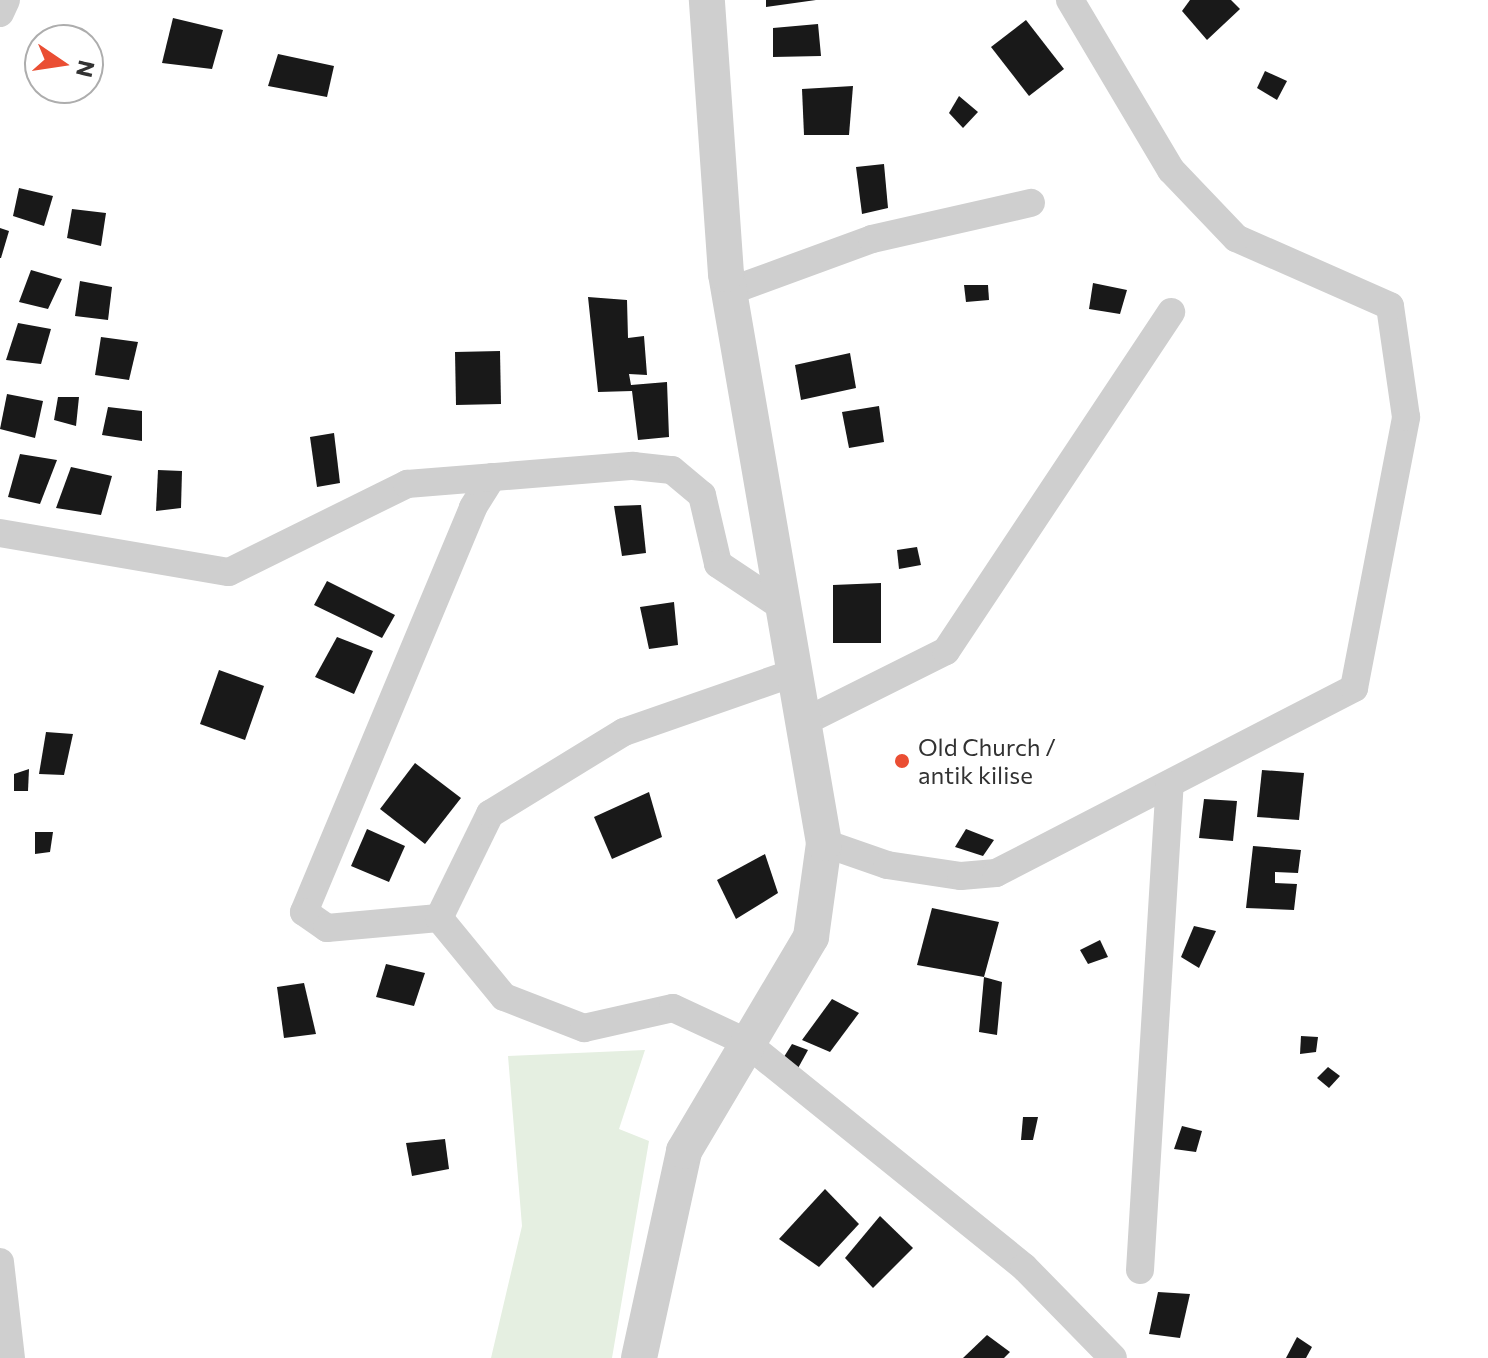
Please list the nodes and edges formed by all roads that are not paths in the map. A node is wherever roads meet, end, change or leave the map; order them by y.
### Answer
1 (6, 0) edge
2 (707, 0) edge
3 (1070, 0) edge
4 (0, 13) edge
5 (1031, 203) dead end
6 (730, 291) junction
7 (1171, 312) dead end
8 (492, 477) junction
9 (0, 533) edge
10 (778, 604) junction
11 (793, 673) junction
12 (802, 723) junction
13 (1170, 785) junction
14 (824, 843) junction
15 (439, 918) junction
16 (744, 1041) junction
17 (0, 1262) edge
18 (1140, 1270) dead end
19 (11, 1358) edge
20 (639, 1358) edge
21 (1113, 1358) edge

1 - 4 street
2 - 6 street
3 - 13 street
5 - 6 street
6 - 10 street
7 - 12 street
8 - 9 street
8 - 10 street
8 - 15 street
10 - 11 street
11 - 12 street
11 - 15 street
12 - 14 street
13 - 14 street
13 - 18 street
14 - 16 street
15 - 16 street
16 - 20 street
16 - 21 street
17 - 19 street

